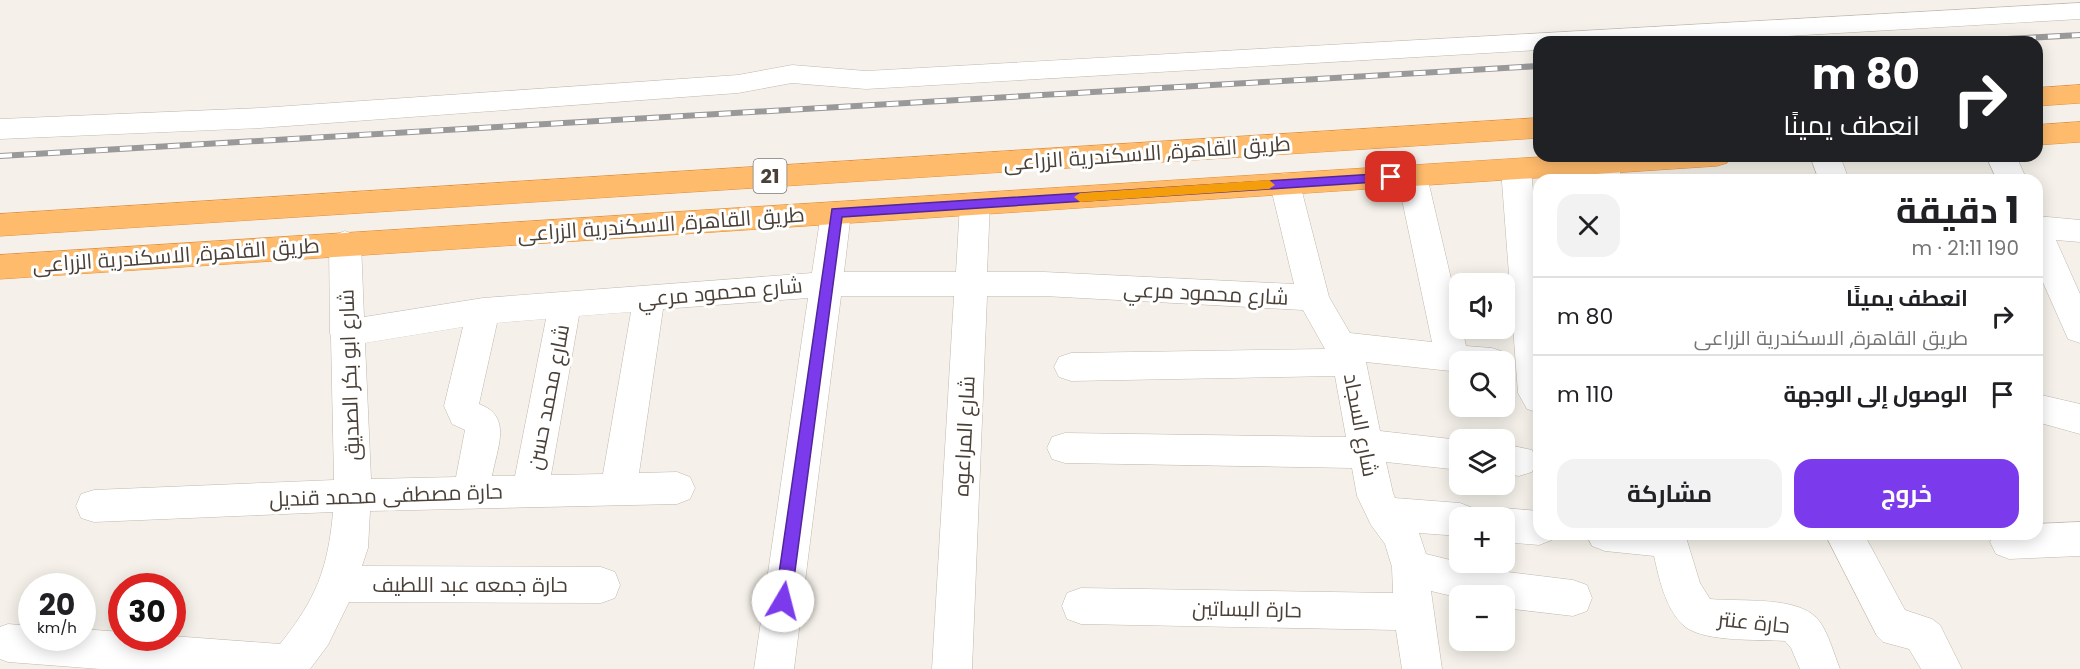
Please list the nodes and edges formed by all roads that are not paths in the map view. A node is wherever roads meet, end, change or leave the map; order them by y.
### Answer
1 (2080, 11) edge
2 (1640, 36) edge
3 (1533, 42) edge
4 (2080, 94) edge
5 (2043, 97) edge
6 (1533, 128) edge
7 (0, 129) edge
8 (2080, 132) edge
9 (2043, 135) edge
10 (1675, 162) edge
11 (1516, 169) junction
12 (1606, 172) edge
13 (1412, 176) junction
14 (1285, 184) junction
15 (975, 204) junction
16 (836, 213) junction
17 (0, 225) edge
18 (2043, 228) edge
19 (2080, 231) edge
20 (345, 243) junction
21 (2043, 246) edge
22 (0, 267) edge
23 (972, 283) junction
24 (826, 284) junction
25 (649, 298) junction
26 (1312, 298) junction
27 (565, 304) junction
28 (1533, 304) edge
29 (483, 311) junction
30 (1533, 315) edge
31 (2080, 330) edge
32 (346, 333) junction
33 (1451, 351) edge
34 (1345, 354) junction
35 (1449, 357) edge
36 (1519, 364) edge
37 (1071, 367) dead end
38 (1533, 389) edge
39 (2043, 410) edge
40 (2080, 419) edge
41 (1065, 448) dead end
42 (1367, 449) junction
43 (1449, 454) edge
44 (619, 488) junction
45 (677, 488) dead end
46 (530, 490) junction
47 (471, 492) junction
48 (353, 495) junction
49 (94, 506) dead end
50 (1384, 513) junction
51 (1449, 519) edge
52 (1515, 526) edge
53 (1533, 527) edge
54 (2080, 539) edge
55 (1669, 540) edge
56 (1847, 540) edge
57 (2009, 542) dead end
58 (1411, 567) junction
59 (338, 584) junction
60 (601, 585) dead end
61 (1573, 598) dead end
62 (1081, 606) dead end
63 (1413, 612) junction
64 (8, 643) dead end
65 (287, 666) edge
66 (774, 669) edge
67 (952, 669) edge
68 (1422, 669) edge
69 (1820, 669) edge
70 (1942, 669) edge

1 - 2 street
3 - 7 street
4 - 5 highway
6 - 17 highway, طريق القاهرة, الاسكندرية الزراعى / 21
8 - 9 highway
10 - 12 highway, طريق القاهرة, الاسكندرية الزراعى / 21
11 - 12 highway, طريق القاهرة, الاسكندرية الزراعى / 21
11 - 13 highway, طريق القاهرة, الاسكندرية الزراعى / 21
11 - 28 street
13 - 14 highway, طريق القاهرة, الاسكندرية الزراعى / 21
13 - 33 street
14 - 15 highway, طريق القاهرة, الاسكندرية الزراعى / 21
14 - 26 street, شارع السجاد
15 - 16 highway, طريق القاهرة, الاسكندرية الزراعى / 21
15 - 23 street, شارع المراعوه
16 - 20 highway, طريق القاهرة, الاسكندرية الزراعى / 21
16 - 24 street
18 - 19 street
20 - 22 highway, طريق القاهرة, الاسكندرية الزراعى / 21
20 - 32 street, شارع ابو بكر الصديق
21 - 31 street
23 - 24 street, شارع محمود مرعي
23 - 26 street, شارع محمود مرعي
23 - 67 street, شارع المراعوه
24 - 25 street, شارع محمود مرعي
24 - 66 street
25 - 27 street, شارع محمود مرعي
25 - 44 street
26 - 34 street, شارع السجاد
27 - 29 street, شارع محمود مرعي
27 - 46 street, شارع محمد حسن
29 - 32 street, شارع محمود مرعي
29 - 47 street
30 - 36 street
32 - 48 street, شارع ابو بكر الصديق
34 - 35 street
34 - 37 street
34 - 42 street, شارع السجاد
36 - 38 street
39 - 40 street
41 - 42 street
42 - 43 street
42 - 50 street, شارع السجاد
44 - 45 street, حارة مصطفى محمد قنديل
44 - 46 street, حارة مصطفى محمد قنديل
46 - 47 street, حارة مصطفى محمد قنديل
47 - 48 street, حارة مصطفى محمد قنديل
48 - 49 street, حارة مصطفى محمد قنديل
48 - 59 street, شارع ابو بكر الصديق
50 - 51 street
50 - 58 street, شارع السجاد
52 - 53 street
54 - 57 street
55 - 69 street, حارة عنتر
56 - 70 street
58 - 61 street
58 - 63 street, شارع السجاد
59 - 60 street, حارة جمعه عبد اللطيف
59 - 65 street, شارع ابو بكر الصديق
62 - 63 street, حارة البساتين
63 - 68 street, شارع السجاد
64 - 65 street

